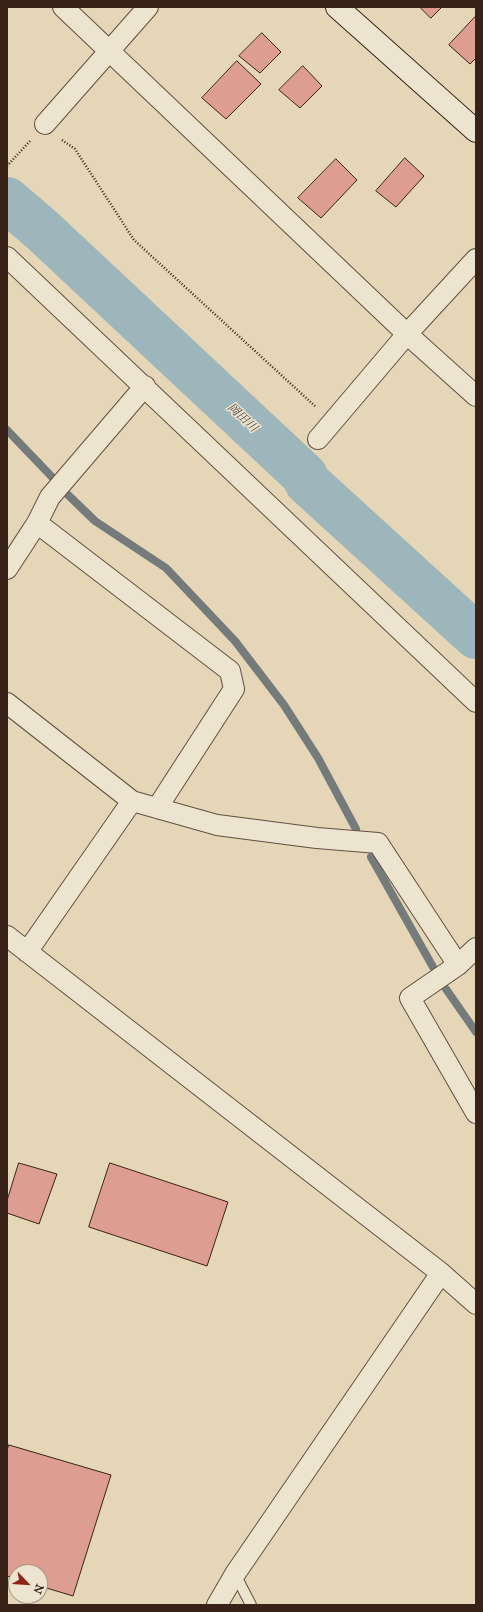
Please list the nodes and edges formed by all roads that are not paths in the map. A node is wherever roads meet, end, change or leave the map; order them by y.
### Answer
1 (64, 7) edge
2 (148, 7) edge
3 (337, 7) edge
4 (109, 50) junction
5 (51, 130) road end
6 (476, 131) edge
7 (7, 257) edge
8 (476, 258) edge
9 (407, 334) junction
10 (145, 386) junction
11 (476, 396) edge
12 (318, 439) dead end
13 (37, 523) junction
14 (7, 569) edge
15 (476, 702) edge
16 (8, 706) edge
17 (132, 801) junction
18 (157, 808) junction
19 (7, 936) edge
20 (476, 948) edge
21 (27, 952) junction
22 (458, 965) junction
23 (476, 1113) edge
24 (441, 1273) junction
25 (476, 1304) edge
26 (235, 1574) junction
27 (217, 1605) edge
28 (251, 1605) edge

1 - 4 street
2 - 4 street
3 - 6 street
4 - 5 street
4 - 9 street
7 - 10 street
8 - 9 street
9 - 11 street
9 - 12 street
10 - 13 street
10 - 15 street
13 - 14 street
13 - 18 street
16 - 17 street
17 - 18 street
17 - 21 street
18 - 22 street
19 - 21 street
20 - 22 street
21 - 24 street
22 - 23 street
24 - 25 street
24 - 26 street
26 - 27 street
26 - 28 lane

